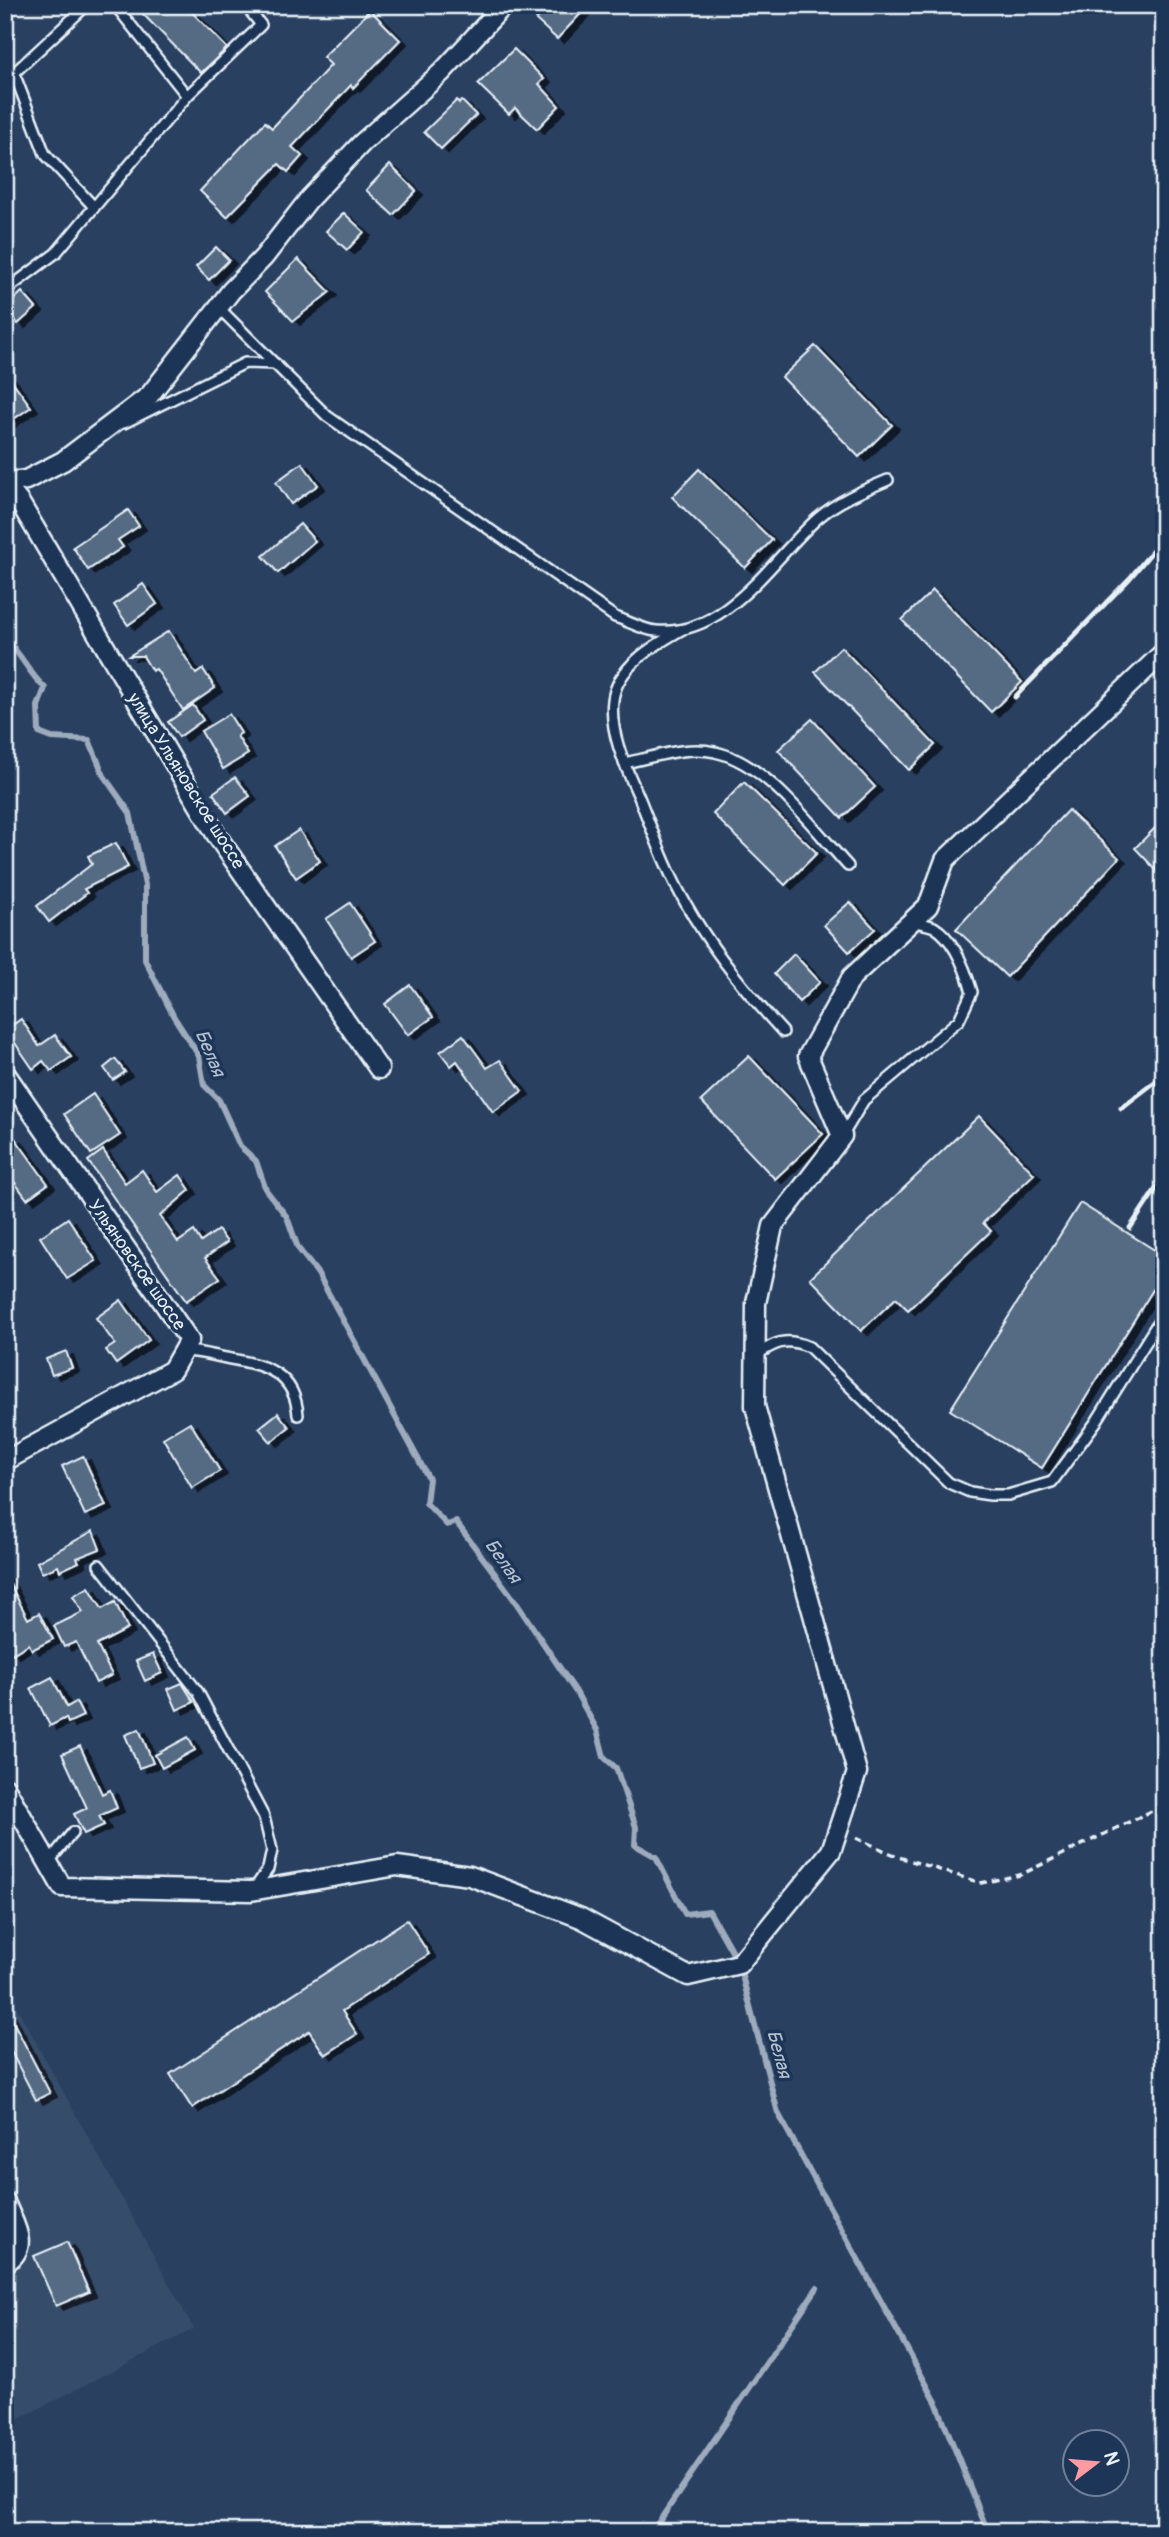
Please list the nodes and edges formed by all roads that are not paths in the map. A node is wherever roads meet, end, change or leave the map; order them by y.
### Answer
1 (87, 5) edge
2 (115, 5) edge
3 (245, 5) edge
4 (504, 5) edge
5 (187, 96) junction
6 (94, 207) junction
7 (5, 291) edge
8 (218, 307) junction
9 (276, 364) junction
10 (105, 431) junction
11 (888, 480) dead end
12 (5, 484) edge
13 (683, 629) junction
14 (1164, 652) edge
15 (624, 763) junction
16 (848, 866) dead end
17 (912, 921) junction
18 (783, 1031) dead end
19 (379, 1069) dead end
20 (5, 1073) edge
21 (842, 1136) junction
22 (1164, 1312) edge
23 (183, 1351) junction
24 (755, 1356) junction
25 (298, 1415) dead end
26 (5, 1461) edge
27 (99, 1565) dead end
28 (5, 1787) edge
29 (73, 1832) dead end
30 (48, 1863) junction
31 (251, 1891) junction
32 (5, 2202) edge
33 (5, 2263) edge

1 - 6 lane
2 - 5 lane
3 - 5 lane
4 - 8 street
5 - 6 lane
6 - 7 lane
8 - 9 lane
8 - 10 street
9 - 10 lane
9 - 13 lane
10 - 12 street
11 - 13 lane
12 - 19 street, улица Ульяновское шоссе
13 - 15 lane
14 - 17 street
15 - 16 lane
15 - 18 lane
17 - 21 street
17 - 21 lane
20 - 23 street, Ульяновское шоссе
21 - 24 street
22 - 24 lane
23 - 25 lane
23 - 26 street, Ульяновское шоссе
24 - 31 street
27 - 31 lane
28 - 30 street
29 - 30 lane
30 - 31 street
32 - 33 street

